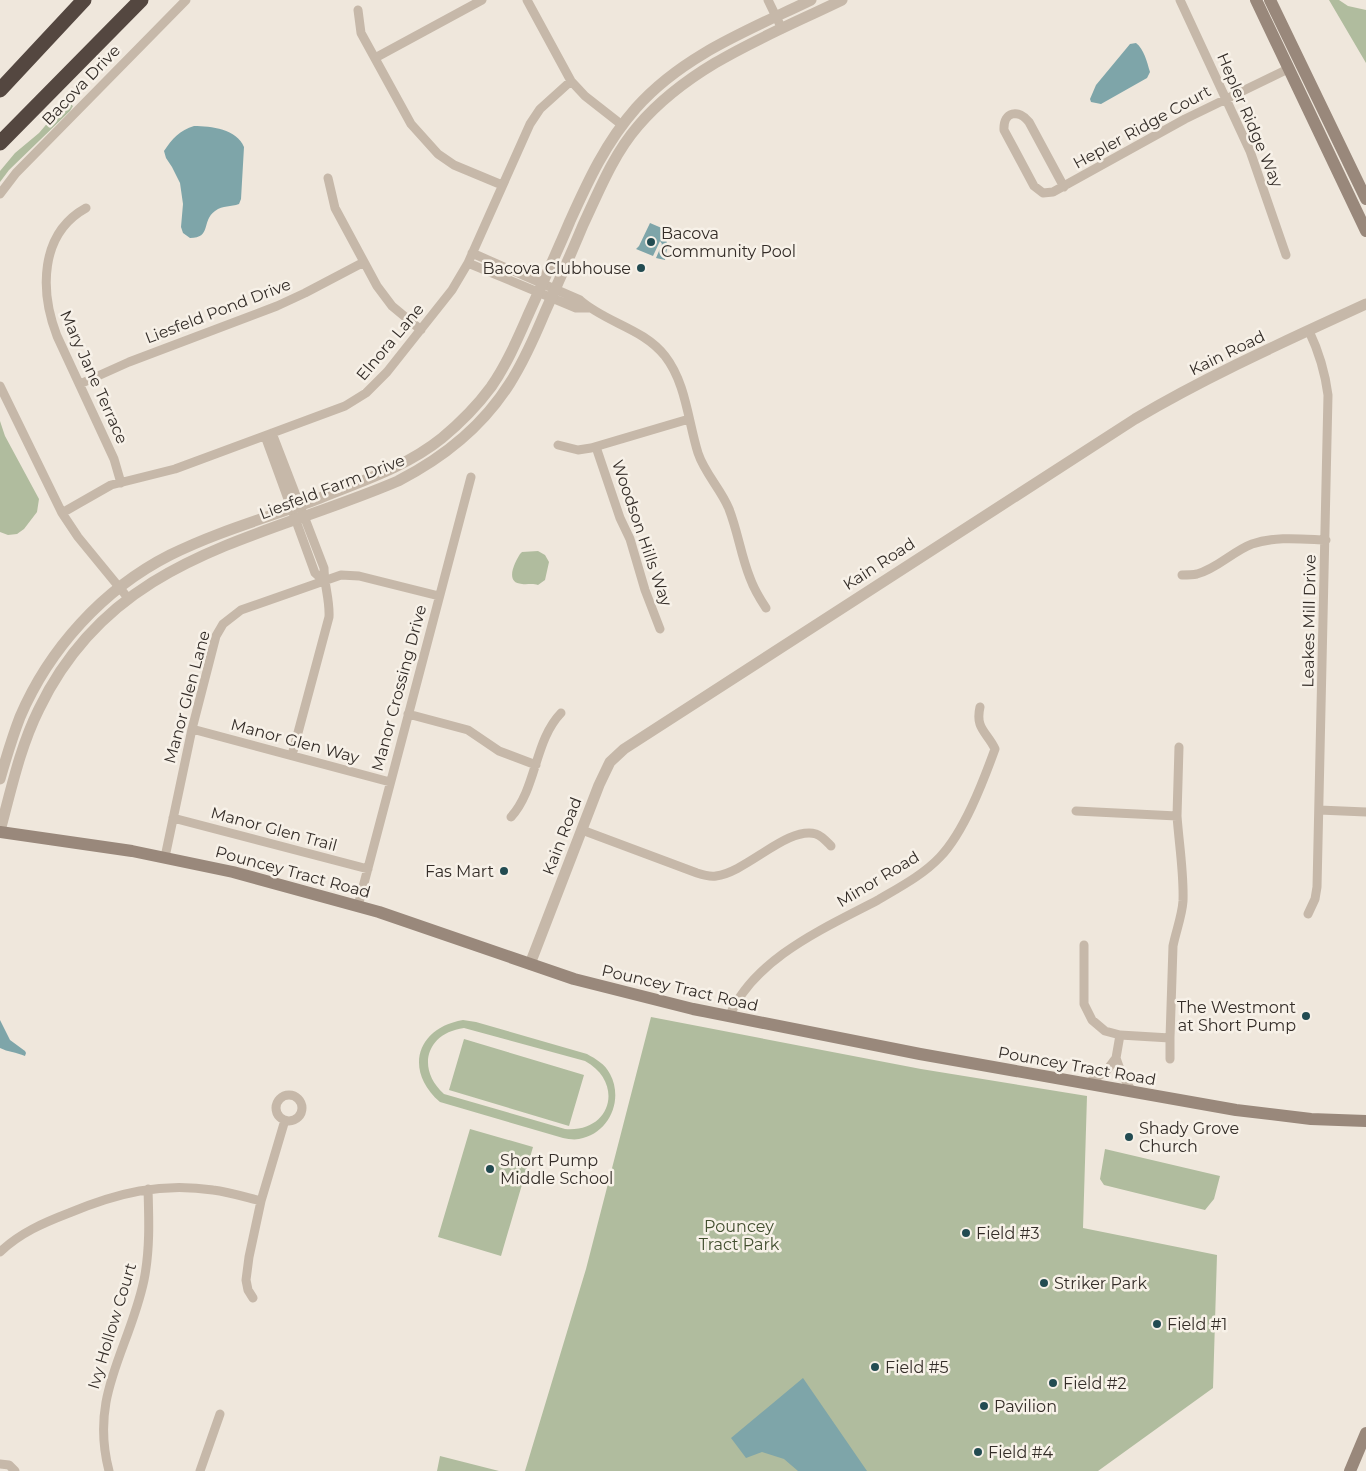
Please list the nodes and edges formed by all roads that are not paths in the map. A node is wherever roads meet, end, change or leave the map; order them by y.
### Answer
1 (84, 0) edge
2 (141, 0) edge
3 (186, 0) edge
4 (482, 0) edge
5 (527, 0) edge
6 (768, 0) edge
7 (811, 0) edge
8 (842, 0) edge
9 (1180, 0) edge
10 (1256, 0) edge
11 (1270, 0) edge
12 (358, 10) dead end
13 (776, 17) junction
14 (782, 29) junction
15 (374, 58) junction
16 (1288, 69) junction
17 (571, 81) junction
18 (0, 90) edge
19 (1226, 99) junction
20 (622, 125) junction
21 (0, 144) edge
22 (328, 178) dead end
23 (502, 185) junction
24 (1064, 187) junction
25 (0, 194) edge
26 (1366, 199) edge
27 (86, 208) dead end
28 (1366, 231) edge
29 (472, 253) junction
30 (1286, 255) dead end
31 (364, 262) junction
32 (468, 263) junction
33 (540, 288) junction
34 (553, 294) junction
35 (1366, 304) edge
36 (421, 330) junction
37 (1309, 331) junction
38 (80, 384) junction
39 (0, 386) edge
40 (689, 419) junction
41 (269, 435) junction
42 (558, 445) dead end
43 (596, 447) junction
44 (472, 477) dead end
45 (121, 482) junction
46 (295, 507) junction
47 (62, 513) junction
48 (300, 518) junction
49 (1326, 540) junction
50 (1182, 575) dead end
51 (324, 581) junction
52 (120, 588) junction
53 (439, 596) junction
54 (128, 598) junction
55 (766, 608) dead end
56 (660, 629) dead end
57 (980, 707) dead end
58 (561, 713) dead end
59 (408, 714) junction
60 (192, 729) junction
61 (1179, 748) dead end
62 (292, 755) junction
63 (536, 765) junction
64 (0, 780) edge
65 (390, 782) junction
66 (1319, 810) junction
67 (1076, 811) dead end
68 (1366, 812) edge
69 (1177, 816) junction
70 (511, 817) dead end
71 (173, 818) junction
72 (582, 830) junction
73 (0, 832) edge
74 (831, 846) dead end
75 (165, 857) junction
76 (368, 869) junction
77 (358, 906) junction
78 (1308, 914) dead end
79 (1084, 945) dead end
80 (530, 964) junction
81 (730, 1017) junction
82 (1120, 1035) junction
83 (1170, 1038) junction
84 (1116, 1058) junction
85 (1170, 1060) dead end
86 (1087, 1084) junction
87 (1132, 1092) junction
88 (285, 1120) dead end
89 (1366, 1121) edge
90 (148, 1189) junction
91 (261, 1201) junction
92 (0, 1252) edge
93 (253, 1298) dead end
94 (220, 1414) dead end
95 (1366, 1433) edge
96 (0, 1464) edge
97 (15, 1471) edge
98 (109, 1471) edge
99 (200, 1471) edge
100 (1350, 1471) edge

1 - 18 highway
2 - 21 highway
3 - 25 street, Bacova Drive
4 - 15 street
5 - 17 street
6 - 13 street
7 - 13 street, Liesfeld Farm Drive
8 - 14 street, Liesfeld Farm Drive
9 - 19 street, Hepler Ridge Way
10 - 16 main road
11 - 26 main road
12 - 15 street
13 - 14 street
13 - 20 street, Liesfeld Farm Drive
14 - 34 street, Liesfeld Farm Drive
15 - 23 street
16 - 19 street, Hepler Ridge Court
16 - 28 main road
17 - 20 street
17 - 23 street, Elnora Lane
19 - 24 street, Hepler Ridge Court
19 - 30 street, Hepler Ridge Way
20 - 33 street, Liesfeld Farm Drive
22 - 31 street
23 - 29 street, Elnora Lane
24 - 24 street, Hepler Ridge Court
27 - 38 street, Mary Jane Terrace
29 - 32 street, Elnora Lane
29 - 33 street
31 - 36 street
31 - 38 street, Liesfeld Pond Drive
32 - 33 street
32 - 36 street, Elnora Lane
33 - 34 street
33 - 46 street, Liesfeld Farm Drive
34 - 40 street
34 - 48 street, Liesfeld Farm Drive
35 - 37 street, Kain Road
36 - 41 street, Elnora Lane
37 - 49 street, Leakes Mill Drive
37 - 72 street, Kain Road
38 - 45 street, Mary Jane Terrace
39 - 47 street
40 - 43 street
40 - 55 street
41 - 45 street, Elnora Lane
41 - 46 street
42 - 43 street
43 - 56 street, Woodson Hills Way
44 - 53 street, Manor Crossing Drive
45 - 47 street, Elnora Lane
46 - 48 street
46 - 52 street, Liesfeld Farm Drive
47 - 52 street
48 - 51 street
48 - 54 street, Liesfeld Farm Drive
49 - 50 street
49 - 66 street, Leakes Mill Drive
51 - 53 street, Manor Glen Lane
51 - 60 street, Manor Glen Lane
51 - 62 street
52 - 54 street
52 - 64 street, Liesfeld Farm Drive
53 - 59 street, Manor Crossing Drive
54 - 73 street, Liesfeld Farm Drive
57 - 81 street, Minor Road
58 - 63 street
59 - 63 street
59 - 65 street, Manor Crossing Drive
60 - 62 street, Manor Glen Way
60 - 71 street, Manor Glen Lane
61 - 69 street
62 - 65 street, Manor Glen Way
63 - 70 street
65 - 76 street, Manor Crossing Drive
66 - 68 street
66 - 78 street, Leakes Mill Drive
67 - 69 street
69 - 83 street
71 - 75 street, Manor Glen Lane
71 - 76 street, Manor Glen Trail
72 - 74 street
72 - 80 street, Kain Road
73 - 75 main road, Pouncey Tract Road
75 - 77 main road, Pouncey Tract Road
76 - 77 street, Manor Crossing Drive
77 - 80 main road, Pouncey Tract Road
79 - 82 street
80 - 81 main road, Pouncey Tract Road
81 - 86 main road, Pouncey Tract Road
82 - 83 street
82 - 84 street
83 - 85 street
84 - 86 street
84 - 87 street
86 - 87 main road, Pouncey Tract Road
87 - 89 main road, Pouncey Tract Road
88 - 91 street
90 - 91 street
90 - 92 street
90 - 98 street, Ivy Hollow Court
91 - 93 street
94 - 99 street
95 - 100 main road
96 - 97 street

